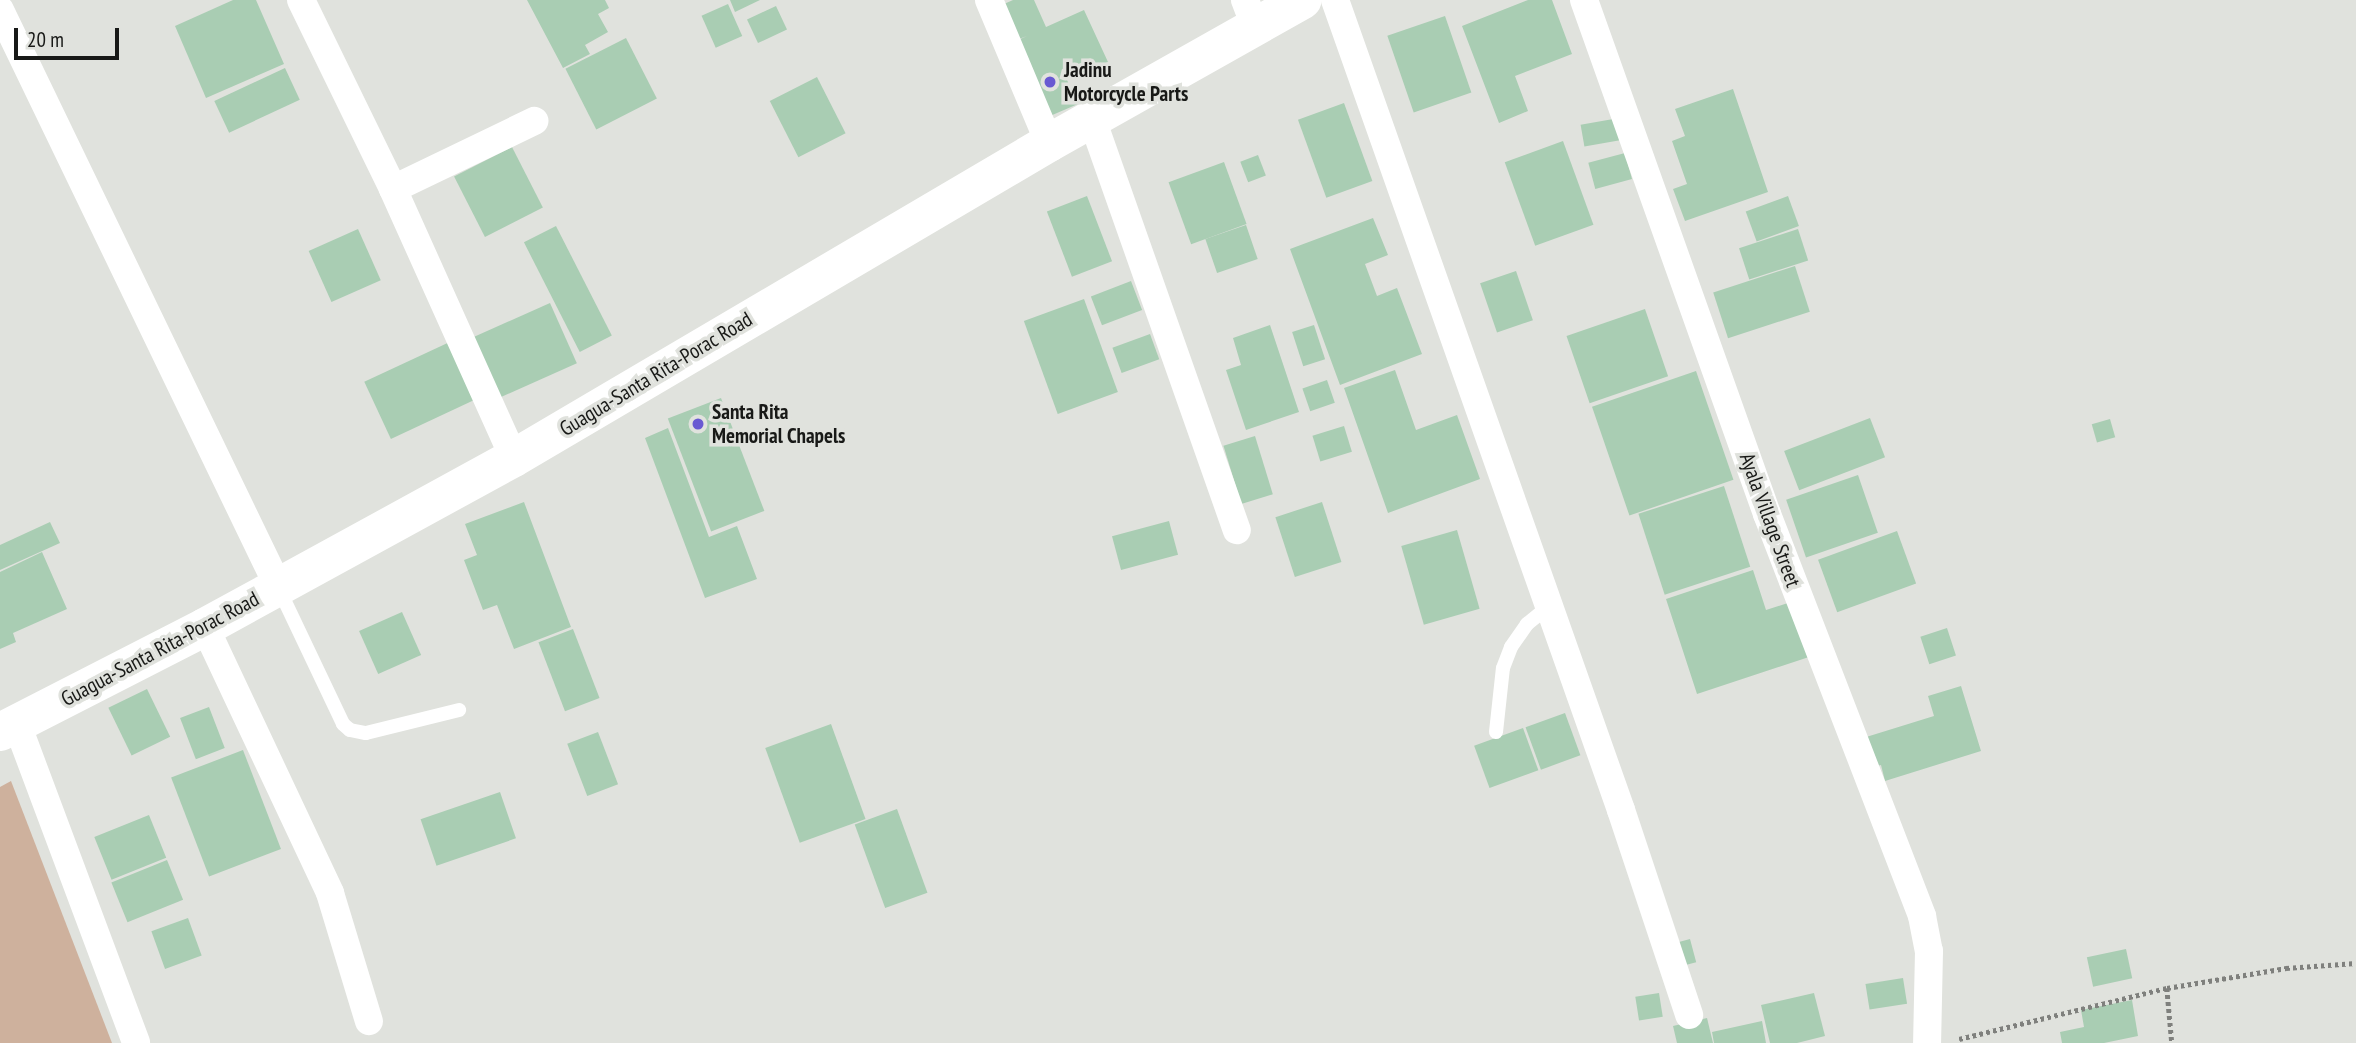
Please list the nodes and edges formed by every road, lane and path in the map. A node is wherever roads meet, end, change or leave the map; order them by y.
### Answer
1 (301, 0) edge
2 (989, 0) edge
3 (1303, 0) edge
4 (1335, 0) edge
5 (1584, 0) edge
6 (0, 10) edge
7 (1250, 13) edge
8 (1092, 119) junction
9 (534, 121) dead end
10 (1049, 142) junction
11 (393, 189) junction
12 (514, 458) junction
13 (1237, 530) dead end
14 (278, 586) junction
15 (1548, 607) junction
16 (205, 627) junction
17 (459, 710) dead end
18 (8, 728) edge
19 (1496, 732) dead end
20 (2356, 963) edge
21 (2167, 988) junction
22 (1689, 1015) dead end
23 (369, 1021) dead end
24 (1957, 1040) dead end
25 (136, 1043) edge
26 (1927, 1043) edge
27 (2172, 1043) edge

1 - 11 street
2 - 10 street
3 - 7 main road, Guagua-Santa Rita-Porac Road
4 - 15 street
5 - 26 street, Ayala Village Street
6 - 14 street
7 - 8 main road, Guagua-Santa Rita-Porac Road
8 - 10 main road, Guagua-Santa Rita-Porac Road
8 - 13 street
9 - 11 street
10 - 12 main road, Guagua-Santa Rita-Porac Road
11 - 12 street
12 - 14 main road, Guagua-Santa Rita-Porac Road
14 - 16 main road, Guagua-Santa Rita-Porac Road
14 - 17 lane
15 - 19 lane
15 - 22 street
16 - 18 main road, Guagua-Santa Rita-Porac Road
16 - 23 street
18 - 25 street
20 - 21 path
21 - 24 path
21 - 27 path

